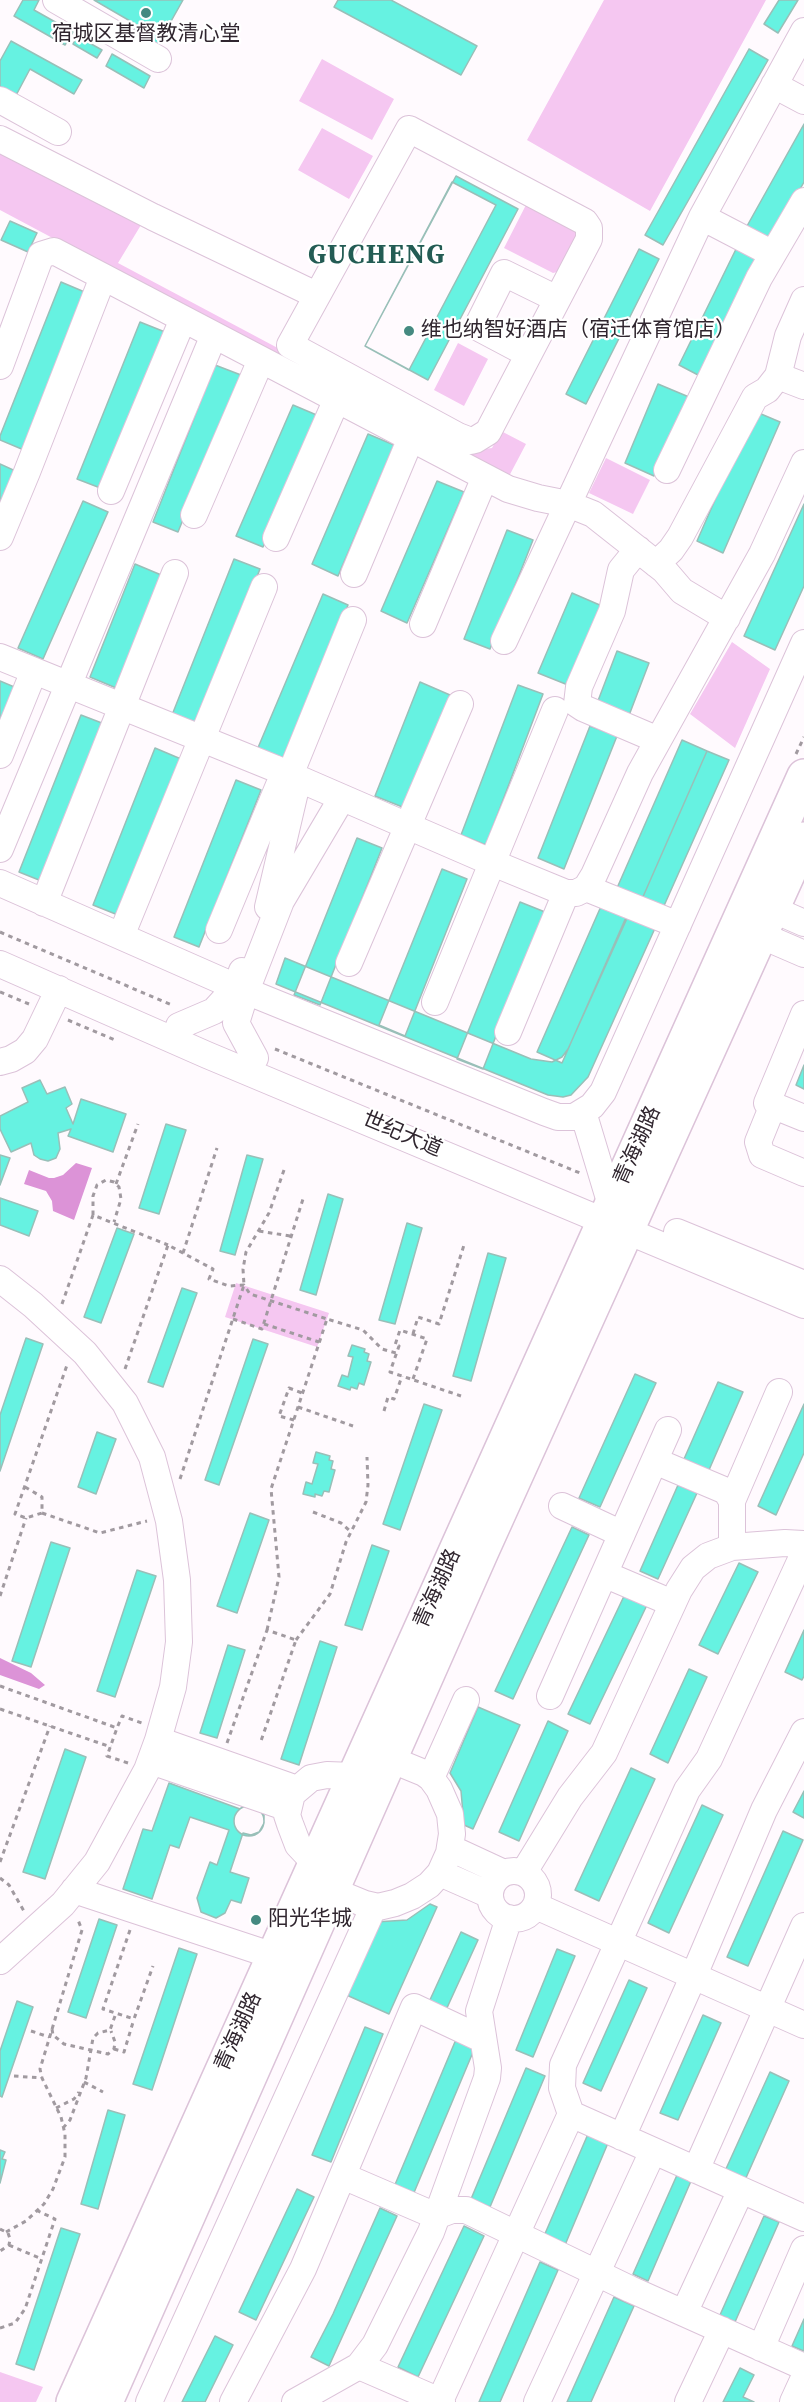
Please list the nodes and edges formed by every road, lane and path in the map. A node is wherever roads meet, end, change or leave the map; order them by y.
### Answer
1 (56, 0) edge
2 (804, 31) edge
3 (158, 59) dead end
4 (774, 85) junction
5 (0, 100) edge
6 (804, 101) edge
7 (58, 132) dead end
8 (0, 138) edge
9 (804, 201) edge
10 (702, 217) junction
11 (773, 254) junction
12 (103, 277) junction
13 (315, 295) junction
14 (557, 299) junction
15 (804, 300) edge
16 (183, 319) junction
17 (214, 335) junction
18 (528, 354) junction
19 (261, 360) junction
20 (0, 366) edge
21 (778, 375) junction
22 (804, 386) edge
23 (337, 399) junction
24 (411, 438) junction
25 (804, 463) edge
26 (667, 470) dead end
27 (485, 477) junction
28 (111, 491) dead end
29 (568, 504) junction
30 (194, 515) dead end
31 (0, 537) edge
32 (276, 538) dead end
33 (646, 556) junction
34 (175, 573) dead end
35 (354, 574) dead end
36 (264, 586) dead end
37 (727, 618) junction
38 (353, 621) dead end
39 (423, 624) dead end
40 (504, 641) dead end
41 (804, 644) edge
42 (0, 657) edge
43 (34, 671) junction
44 (68, 685) junction
45 (460, 704) dead end
46 (121, 706) junction
47 (555, 710) dead end
48 (202, 739) junction
49 (658, 740) junction
50 (0, 755) edge
51 (290, 776) junction
52 (804, 776) edge
53 (342, 798) junction
54 (407, 826) junction
55 (804, 839) edge
56 (0, 849) edge
57 (493, 863) junction
58 (0, 884) edge
59 (576, 891) junction
60 (44, 903) junction
61 (766, 922) junction
62 (804, 922) edge
63 (678, 925) junction
64 (219, 930) dead end
65 (0, 932) edge
66 (121, 936) junction
67 (0, 949) edge
68 (804, 954) edge
69 (349, 963) dead end
70 (0, 964) edge
71 (59, 989) junction
72 (241, 989) junction
73 (435, 1002) dead end
74 (804, 1014) edge
75 (189, 1022) junction
76 (508, 1032) dead end
77 (241, 1035) junction
78 (255, 1058) junction
79 (0, 1062) edge
80 (773, 1106) junction
81 (583, 1112) junction
82 (804, 1118) edge
83 (138, 1124) dead end
84 (217, 1148) dead end
85 (285, 1167) dead end
86 (804, 1173) edge
87 (116, 1184) junction
88 (303, 1199) dead end
89 (616, 1210) junction
90 (93, 1215) junction
91 (114, 1222) junction
92 (259, 1231) junction
93 (290, 1236) junction
94 (168, 1245) junction
95 (464, 1245) dead end
96 (183, 1253) junction
97 (0, 1279) edge
98 (804, 1284) edge
99 (243, 1285) junction
100 (271, 1301) junction
101 (804, 1305) edge
102 (232, 1319) junction
103 (327, 1319) junction
104 (264, 1324) junction
105 (55, 1325) junction
106 (413, 1334) junction
107 (319, 1342) junction
108 (75, 1343) junction
109 (396, 1353) junction
110 (402, 1376) junction
111 (413, 1379) junction
112 (779, 1392) dead end
113 (116, 1393) junction
114 (303, 1393) junction
115 (461, 1396) dead end
116 (298, 1407) junction
117 (384, 1411) dead end
118 (294, 1420) junction
119 (353, 1426) dead end
120 (668, 1430) dead end
121 (367, 1457) dead end
122 (655, 1461) junction
123 (25, 1487) junction
124 (732, 1501) junction
125 (562, 1506) dead end
126 (313, 1512) dead end
127 (42, 1513) junction
128 (168, 1516) junction
129 (26, 1518) junction
130 (351, 1532) junction
131 (622, 1534) junction
132 (804, 1543) edge
133 (732, 1547) junction
134 (804, 1553) edge
135 (604, 1574) junction
136 (0, 1596) edge
137 (672, 1603) junction
138 (267, 1630) junction
139 (296, 1640) junction
140 (0, 1686) edge
141 (550, 1696) dead end
142 (466, 1700) dead end
143 (0, 1709) edge
144 (50, 1726) junction
145 (117, 1728) junction
146 (804, 1732) edge
147 (261, 1741) dead end
148 (111, 1747) junction
149 (154, 1750) junction
150 (220, 1762) junction
151 (370, 1762) junction
152 (431, 1778) junction
153 (292, 1798) junction
154 (450, 1848) junction
155 (0, 1862) edge
156 (514, 1872) junction
157 (440, 1874) junction
158 (0, 1878) edge
159 (318, 1878) junction
160 (490, 1895) junction
161 (69, 1897) junction
162 (121, 1906) junction
163 (374, 1906) junction
164 (536, 1906) junction
165 (509, 1918) junction
166 (804, 1926) edge
167 (34, 1929) junction
168 (618, 1942) junction
169 (274, 1956) junction
170 (0, 1961) edge
171 (153, 1966) dead end
172 (694, 1975) junction
173 (767, 2008) junction
174 (116, 2013) junction
175 (134, 2019) junction
176 (804, 2025) edge
177 (51, 2027) junction
178 (110, 2030) junction
179 (31, 2031) dead end
180 (49, 2037) junction
181 (482, 2039) junction
182 (90, 2049) junction
183 (114, 2049) junction
184 (14, 2076) dead end
185 (42, 2078) junction
186 (84, 2082) junction
187 (82, 2088) junction
188 (103, 2092) dead end
189 (56, 2108) junction
190 (571, 2114) junction
191 (63, 2128) junction
192 (622, 2137) junction
193 (653, 2151) junction
194 (696, 2170) junction
195 (343, 2176) junction
196 (741, 2190) junction
197 (38, 2211) junction
198 (436, 2216) junction
199 (804, 2218) edge
200 (0, 2229) edge
201 (6, 2232) junction
202 (516, 2234) junction
203 (9, 2246) junction
204 (804, 2248) edge
205 (0, 2251) edge
206 (42, 2259) junction
207 (597, 2273) junction
208 (684, 2313) junction
209 (0, 2328) edge
210 (722, 2330) junction
211 (761, 2348) junction
212 (359, 2366) junction
213 (804, 2367) edge
214 (804, 2378) edge
215 (73, 2402) edge
216 (106, 2402) edge
217 (149, 2402) edge
218 (233, 2402) edge
219 (295, 2402) edge
220 (441, 2402) edge
221 (537, 2402) edge
222 (688, 2402) edge
223 (793, 2402) edge

1 - 3 street
2 - 4 street
4 - 6 street
4 - 10 street
5 - 7 street
8 - 13 street
9 - 11 street
10 - 11 street
10 - 29 street
11 - 26 street
12 - 16 street
12 - 20 street
12 - 31 street
13 - 14 street
13 - 18 street
14 - 18 street
14 - 18 street
15 - 21 street
16 - 17 street
16 - 28 street
17 - 19 street
17 - 44 street
19 - 23 street
19 - 30 street
21 - 22 street
21 - 33 street
23 - 24 street
23 - 32 street
24 - 27 street
24 - 35 street
25 - 37 street
27 - 29 street
27 - 39 street
29 - 33 street
29 - 40 street
33 - 37 street
33 - 49 street
34 - 46 street
36 - 48 street
37 - 49 street
38 - 51 street
41 - 63 street
42 - 43 street
43 - 44 street
43 - 50 street
44 - 46 street
44 - 56 street
45 - 54 street
46 - 48 street
46 - 60 street
47 - 57 street
48 - 51 street
48 - 66 street
49 - 59 street
51 - 53 street
51 - 64 street
51 - 72 street
52 - 89 main road, 青海湖路
53 - 54 street
53 - 72 street
54 - 57 street
54 - 69 street
55 - 61 main road, 青海湖路
57 - 59 street
57 - 73 street
58 - 60 street
59 - 63 street
59 - 76 street
60 - 66 street
61 - 62 street
61 - 68 street
61 - 89 main road, 青海湖路
63 - 81 street
65 - 75 path
66 - 72 street
67 - 75 street, 世纪大道
70 - 71 street, 世纪大道
71 - 79 street
71 - 89 street, 世纪大道
72 - 75 street
72 - 77 street
72 - 81 street
74 - 80 street
75 - 78 street, 世纪大道
77 - 78 street
77 - 89 path
78 - 89 street, 世纪大道
80 - 82 street
80 - 86 street
81 - 89 street
83 - 87 path
84 - 96 path
85 - 92 path
87 - 90 path
87 - 91 path
88 - 93 path
89 - 98 street, 世纪大道
89 - 101 street, 世纪大道
89 - 151 main road, 青海湖路
90 - 91 path
90 - 105 path
91 - 94 path
92 - 93 path
92 - 99 path
93 - 100 path
94 - 96 path
94 - 113 path
95 - 106 path
96 - 99 path
97 - 105 street
99 - 100 path
99 - 102 path
100 - 103 path
100 - 104 path
102 - 104 path
102 - 128 path
103 - 107 path
103 - 109 path
104 - 107 path
105 - 108 street
106 - 109 path
106 - 111 path
107 - 114 path
108 - 113 street
108 - 123 path
109 - 110 path
110 - 111 path
110 - 117 path
111 - 115 path
112 - 124 street
113 - 128 street
114 - 116 path
114 - 118 path
116 - 118 path
116 - 119 path
118 - 138 path
120 - 122 street
121 - 130 path
122 - 124 street
122 - 131 street
123 - 127 path
123 - 129 path
124 - 133 street
125 - 131 street
126 - 130 path
127 - 128 path
127 - 129 path
128 - 149 street
129 - 136 path
130 - 139 path
131 - 135 street
132 - 133 street
133 - 137 street
134 - 168 street
135 - 137 street
135 - 141 street
137 - 156 street
138 - 139 path
138 - 150 path
139 - 147 path
140 - 145 path
142 - 152 street
143 - 144 path
144 - 148 path
144 - 155 path
145 - 148 path
145 - 149 path
146 - 172 street
148 - 149 path
149 - 150 street
149 - 153 street
149 - 161 street
150 - 153 street
151 - 152 street
151 - 153 street
151 - 159 main road, 青海湖路
152 - 154 street
153 - 159 street
154 - 156 street
154 - 157 street
156 - 160 street
156 - 164 street
157 - 160 street
157 - 163 street
158 - 167 path
159 - 163 street
159 - 169 main road, 青海湖路
159 - 216 main road, 青海湖路
160 - 165 street
161 - 162 street
161 - 167 street
161 - 177 path
162 - 169 street
162 - 174 path
163 - 217 street
164 - 165 street
164 - 168 street
165 - 181 street
166 - 173 street
167 - 170 street
168 - 172 street
168 - 190 street
169 - 215 main road, 青海湖路
171 - 175 path
172 - 173 street
172 - 192 street
173 - 176 street
173 - 194 street
174 - 175 path
174 - 178 path
175 - 183 path
177 - 180 path
177 - 182 path
178 - 182 path
178 - 183 path
179 - 180 path
180 - 185 path
181 - 195 street
181 - 198 street
182 - 183 path
182 - 186 path
184 - 185 path
185 - 189 path
186 - 187 path
186 - 188 path
187 - 189 path
187 - 191 path
189 - 191 path
190 - 192 street
190 - 202 street
191 - 197 path
192 - 193 street
193 - 194 street
193 - 207 street
194 - 196 street
195 - 198 street
195 - 218 street
196 - 199 street
196 - 208 street
197 - 201 path
197 - 206 path
198 - 202 street
198 - 212 street
200 - 201 path
201 - 203 path
202 - 207 street
202 - 220 street
203 - 205 path
203 - 206 path
204 - 211 street
206 - 209 path
207 - 208 street
207 - 221 street
208 - 210 street
210 - 211 street
210 - 222 street
211 - 213 street
212 - 219 street
212 - 220 street
214 - 223 street

